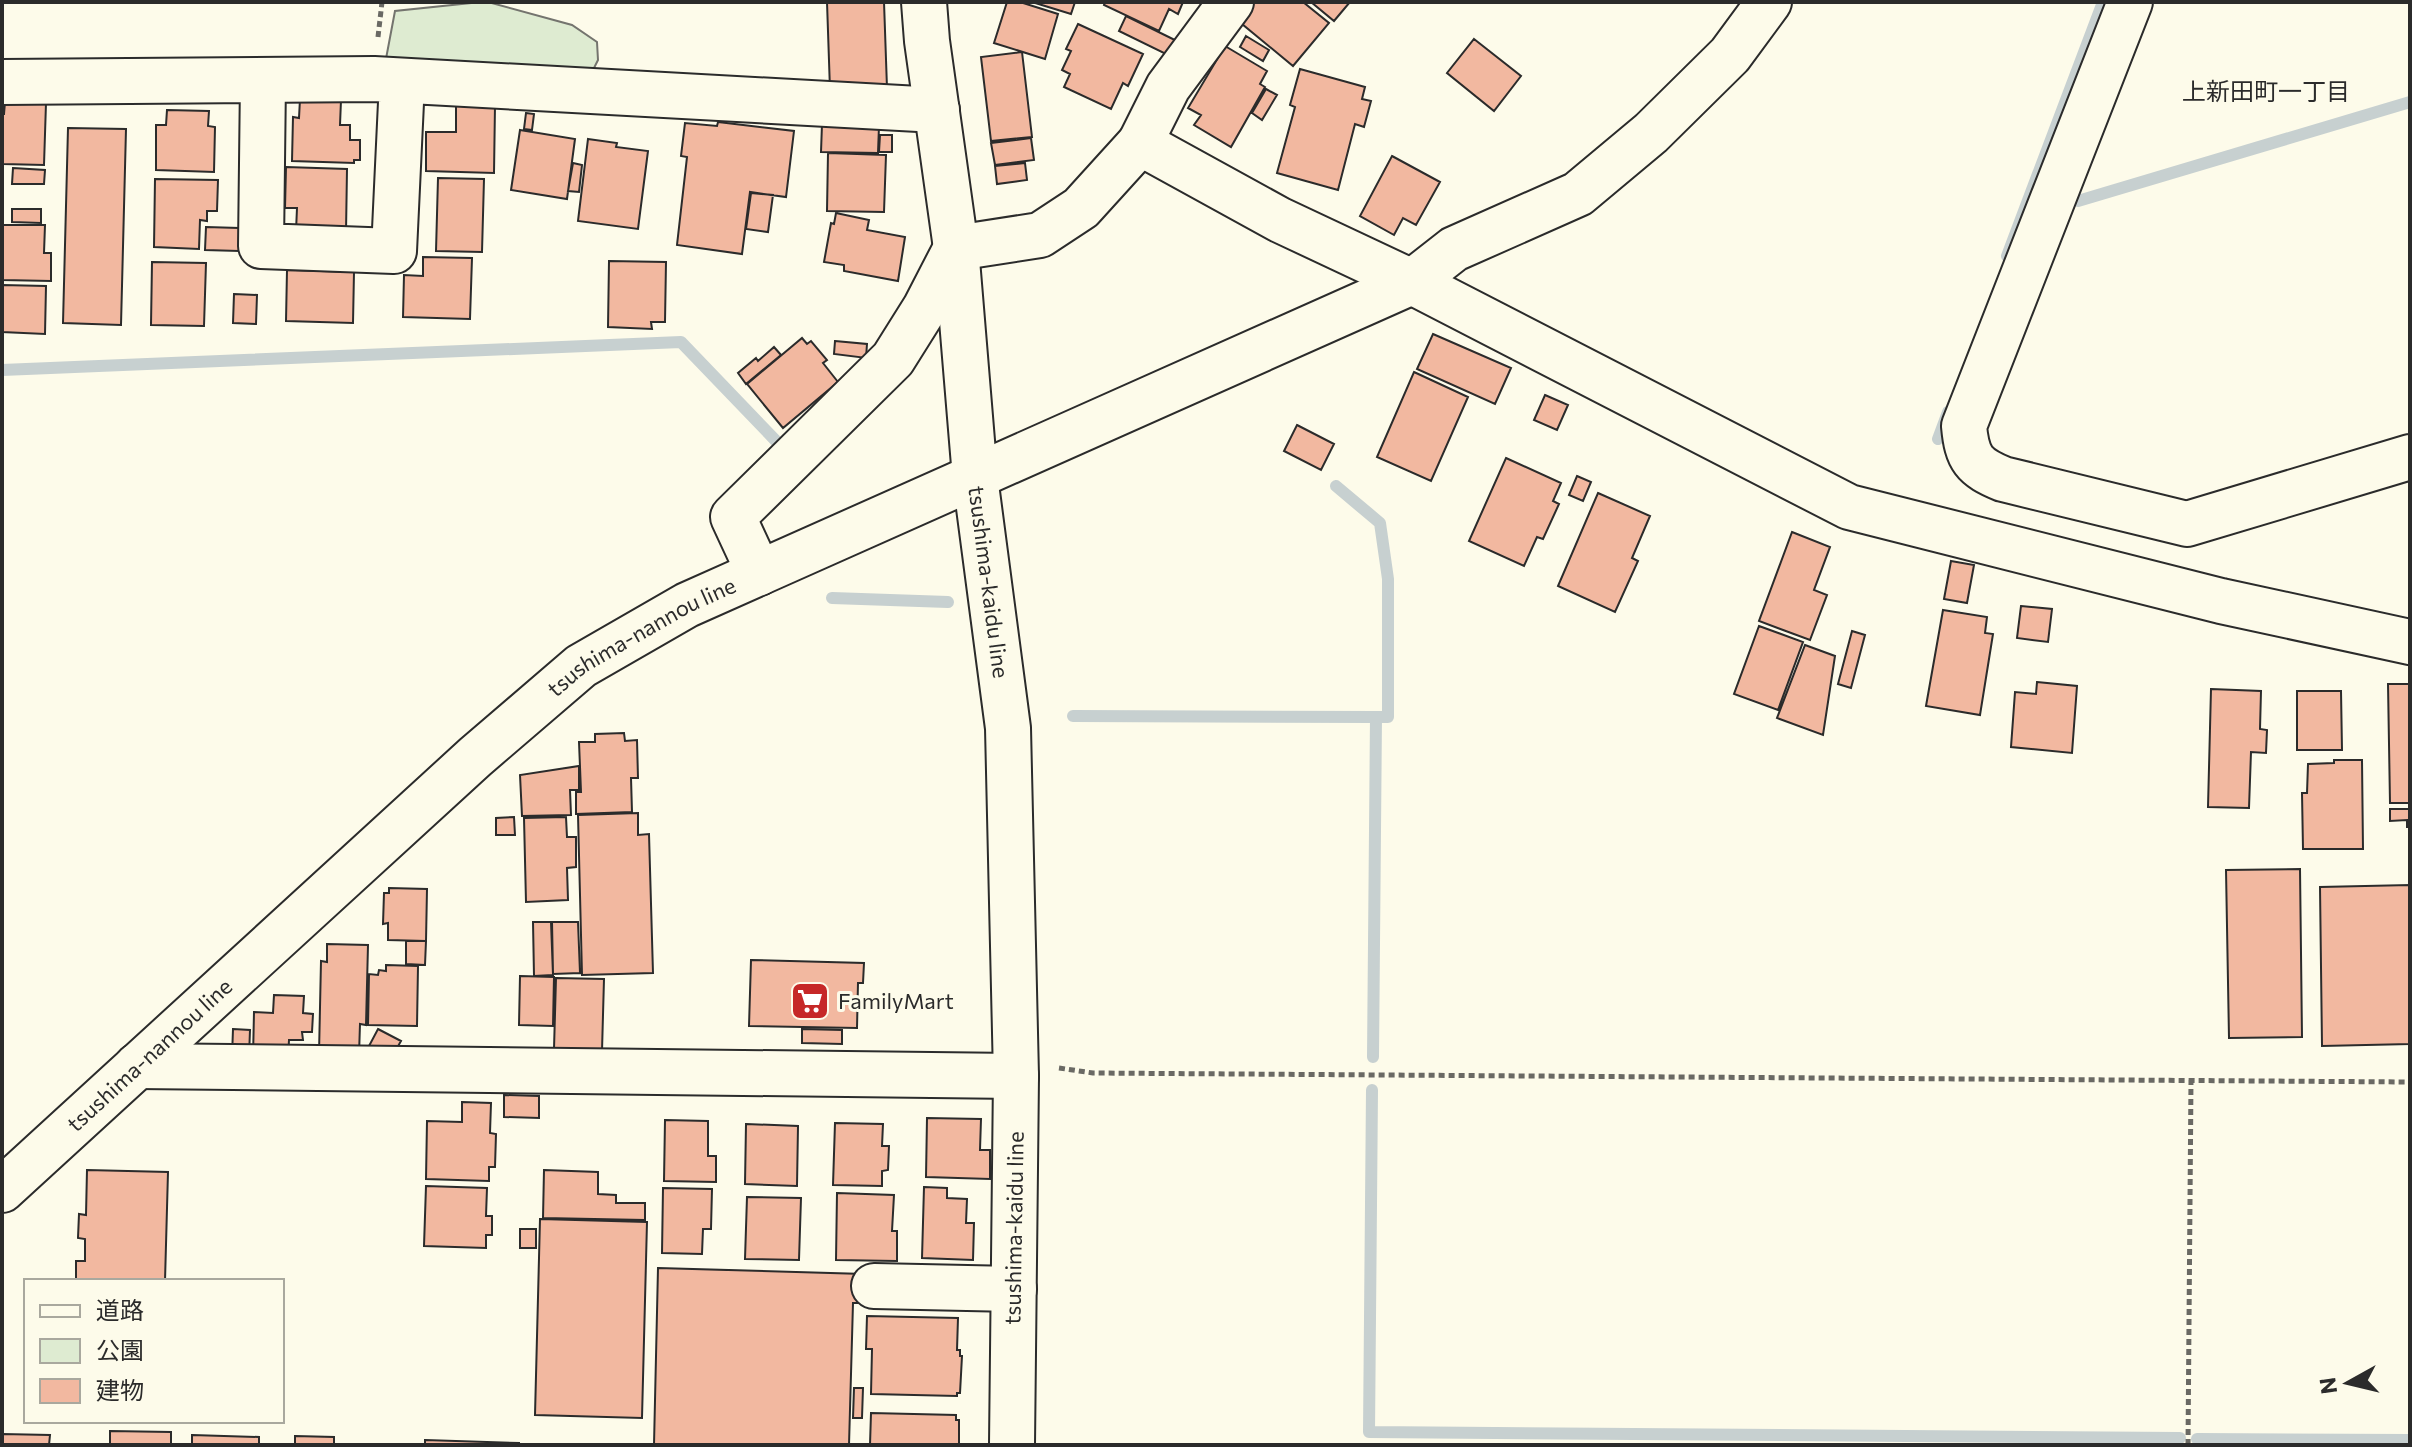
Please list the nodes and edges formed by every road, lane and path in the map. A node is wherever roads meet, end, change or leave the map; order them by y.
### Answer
1 (924, 2) edge
2 (1231, 2) edge
3 (1769, 2) edge
4 (2130, 2) edge
5 (263, 80) junction
6 (402, 81) junction
7 (2, 82) edge
8 (937, 110) junction
9 (1140, 143) junction
10 (956, 248) junction
11 (1412, 282) junction
12 (2410, 457) edge
13 (975, 477) junction
14 (759, 573) junction
15 (2410, 642) edge
16 (137, 1066) junction
17 (1016, 1069) junction
18 (2191, 1080) junction
19 (2410, 1082) edge
20 (2, 1190) edge
21 (874, 1286) dead end
22 (1014, 1289) junction
23 (1012, 1445) edge
24 (2188, 1445) edge

1 - 8 street
2 - 9 street
3 - 11 street, tsushima-kaidu line
4 - 12 street
5 - 6 street
5 - 6 street
5 - 7 street
6 - 8 street
8 - 10 street
9 - 10 street
9 - 11 street
10 - 13 street
10 - 14 street
11 - 13 street, tsushima-kaidu line
11 - 15 street
13 - 14 street, tsushima-nannou line
13 - 17 street, tsushima-kaidu line
14 - 16 street, tsushima-nannou line
16 - 17 street
16 - 20 street, tsushima-nannou line
17 - 18 path
17 - 22 street, tsushima-kaidu line
18 - 19 path
18 - 24 path
21 - 22 street
22 - 23 street, tsushima-kaidu line

